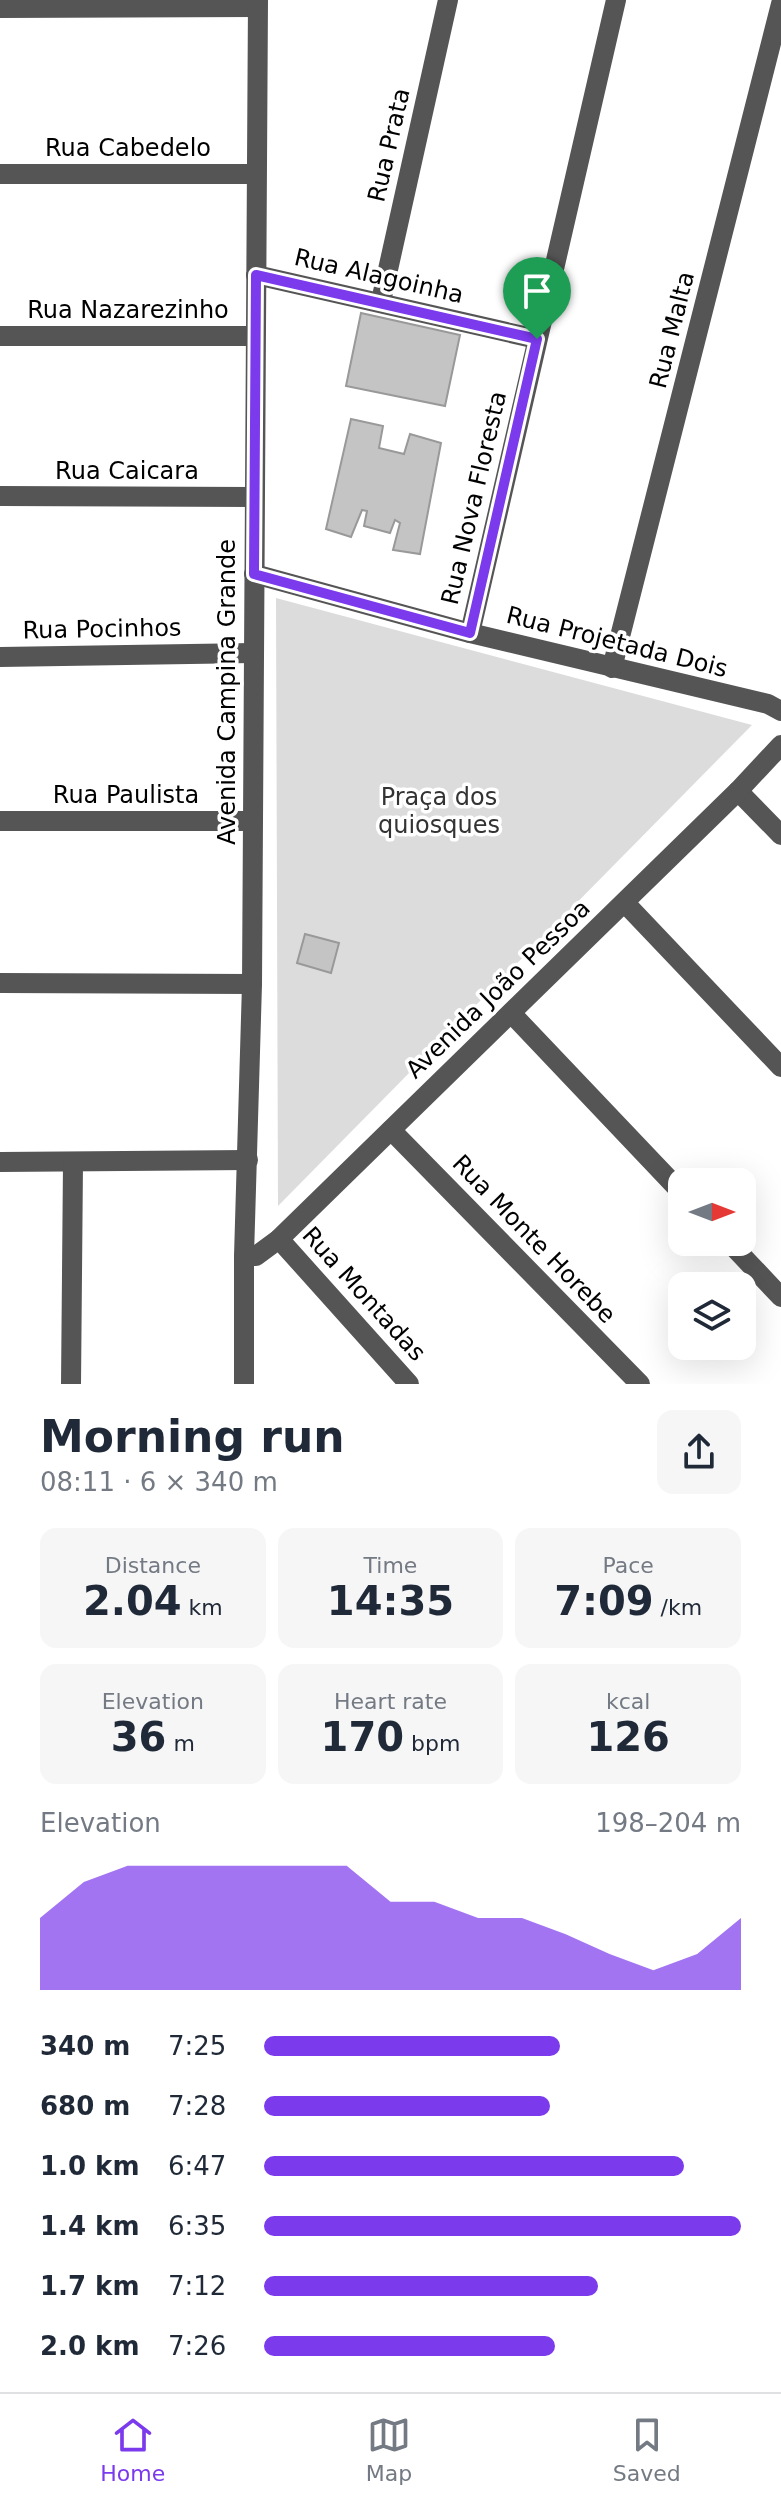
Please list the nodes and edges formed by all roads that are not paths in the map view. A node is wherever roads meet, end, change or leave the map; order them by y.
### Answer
1 (448, 0) edge
2 (616, 0) edge
3 (257, 4) edge
4 (781, 4) edge
5 (0, 8) edge
6 (0, 174) edge
7 (256, 174) junction
8 (256, 275) junction
9 (381, 301) junction
10 (0, 336) edge
11 (255, 336) junction
12 (537, 339) junction
13 (0, 496) edge
14 (254, 497) junction
15 (254, 574) junction
16 (470, 633) junction
17 (253, 653) junction
18 (0, 657) edge
19 (612, 668) junction
20 (781, 711) edge
21 (781, 745) edge
22 (738, 791) junction
23 (0, 821) edge
24 (253, 821) junction
25 (781, 835) edge
26 (625, 903) junction
27 (0, 983) edge
28 (252, 984) junction
29 (511, 1013) junction
30 (781, 1067) edge
31 (391, 1130) junction
32 (248, 1160) junction
33 (0, 1162) edge
34 (73, 1163) junction
35 (668, 1178) edge
36 (279, 1239) junction
37 (244, 1256) junction
38 (742, 1256) edge
39 (781, 1297) edge
40 (71, 1384) edge
41 (244, 1384) edge
42 (409, 1384) edge
43 (640, 1384) edge

1 - 9 street, Rua Prata
2 - 12 street, Rua Nova Floresta
3 - 5 street
3 - 7 street, Avenida Campina Grande
4 - 19 street, Rua Malta
6 - 7 street, Rua Cabedelo
7 - 8 street, Avenida Campina Grande
8 - 9 street, Rua Alagoinha
8 - 11 street, Avenida Campina Grande
9 - 12 street, Rua Alagoinha
10 - 11 street, Rua Nazarezinho
11 - 14 street, Avenida Campina Grande
12 - 16 street, Rua Nova Floresta
13 - 14 street, Rua Caicara
14 - 15 street, Avenida Campina Grande
15 - 16 street, Rua Projetada Dois
15 - 17 street, Avenida Campina Grande
16 - 19 street, Rua Projetada Dois
17 - 18 street, Rua Pocinhos
17 - 24 street, Avenida Campina Grande
19 - 20 street, Rua Projetada Dois
21 - 22 street, Avenida João Pessoa
22 - 25 street
22 - 26 street, Avenida João Pessoa
23 - 24 street, Rua Paulista
24 - 28 street, Avenida Campina Grande
26 - 29 street, Avenida João Pessoa
26 - 30 street
27 - 28 street
28 - 32 street, Avenida Campina Grande
29 - 31 street, Avenida João Pessoa
29 - 35 street
31 - 36 street, Avenida João Pessoa
31 - 43 street, Rua Monte Horebe
32 - 34 street
32 - 37 street, Avenida Campina Grande
33 - 34 street
34 - 40 street
36 - 37 street, Avenida João Pessoa
36 - 42 street, Rua Montadas
37 - 41 street, Avenida Campina Grande
38 - 39 street

